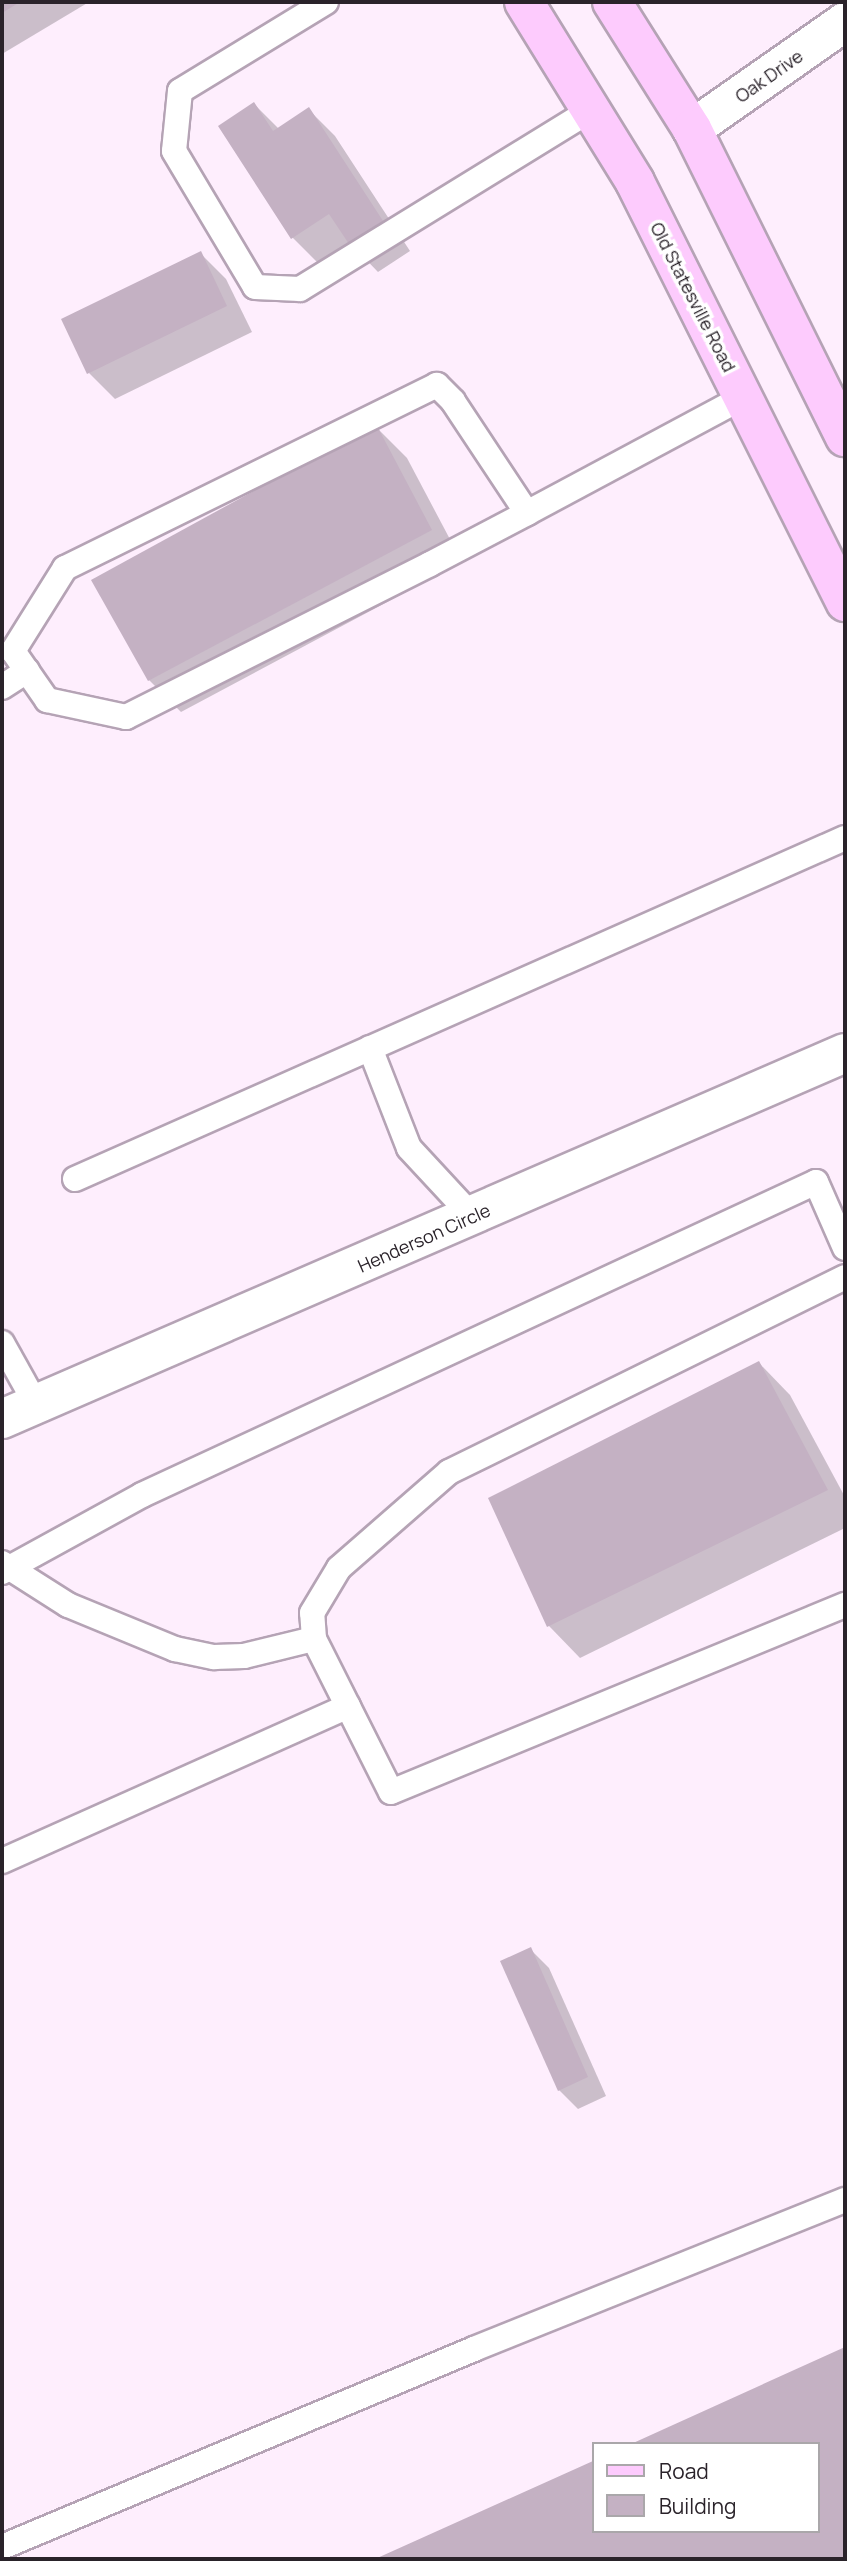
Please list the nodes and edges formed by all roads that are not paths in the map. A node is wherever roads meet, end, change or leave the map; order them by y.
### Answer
1 (326, 2) edge
2 (524, 2) edge
3 (612, 2) edge
4 (845, 22) edge
5 (591, 110) junction
6 (692, 129) junction
7 (743, 397) junction
8 (845, 437) edge
9 (527, 513) junction
10 (845, 602) edge
11 (27, 671) junction
12 (2, 687) edge
13 (845, 838) edge
14 (370, 1048) junction
15 (845, 1053) edge
16 (75, 1179) dead end
17 (473, 1217) junction
18 (845, 1248) edge
19 (845, 1277) edge
20 (2, 1343) edge
21 (36, 1404) junction
22 (2, 1419) edge
23 (4, 1568) edge
24 (845, 1605) edge
25 (314, 1639) junction
26 (348, 1706) junction
27 (2, 1861) edge
28 (845, 2200) edge
29 (2, 2547) edge

1 - 5 lane
2 - 5 main road, Old Statesville Road
3 - 6 main road
4 - 6 street, Oak Drive
5 - 7 main road, Old Statesville Road
6 - 8 main road
7 - 9 lane
7 - 10 main road, Old Statesville Road
9 - 11 lane
9 - 11 lane
11 - 12 lane
13 - 14 lane
14 - 16 lane
14 - 17 lane
15 - 17 street, Henderson Circle
17 - 21 street, Henderson Circle
18 - 23 lane
19 - 25 lane
20 - 21 lane
21 - 22 street, Henderson Circle
23 - 25 lane
24 - 26 lane
25 - 26 lane
26 - 27 lane
28 - 29 lane

